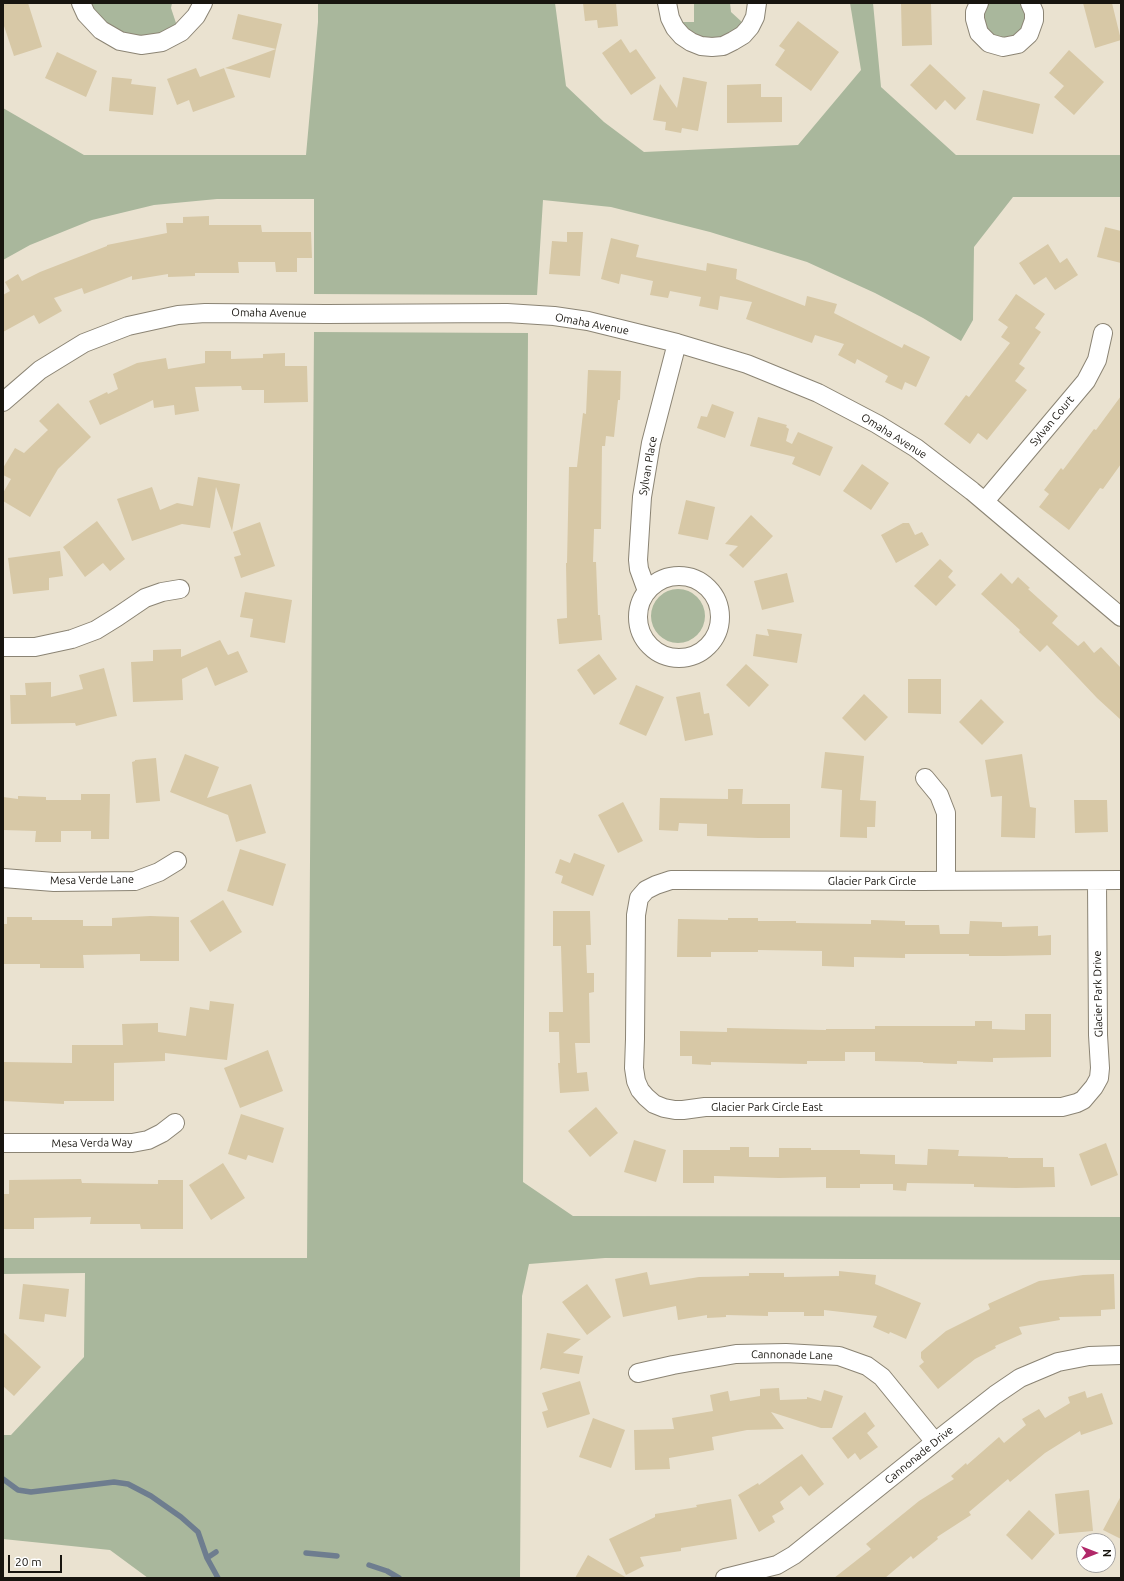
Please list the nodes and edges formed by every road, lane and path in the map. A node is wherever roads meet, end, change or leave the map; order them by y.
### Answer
1 (81, 3) edge
2 (203, 3) edge
3 (667, 3) edge
4 (757, 3) edge
5 (979, 3) edge
6 (1030, 3) edge
7 (1103, 333) dead end
8 (677, 343) junction
9 (3, 402) edge
10 (985, 501) junction
11 (180, 589) dead end
12 (647, 590) junction
13 (1121, 617) edge
14 (3, 647) edge
15 (925, 778) dead end
16 (176, 861) dead end
17 (3, 878) edge
18 (1121, 880) edge
19 (946, 881) junction
20 (1097, 882) junction
21 (638, 908) joint
22 (1083, 1100) joint
23 (175, 1123) dead end
24 (3, 1143) edge
25 (1121, 1355) edge
26 (638, 1373) dead end
27 (934, 1442) junction
28 (725, 1578) edge

1 - 2 street
3 - 4 street
5 - 6 street
7 - 10 street, Sylvan Court
8 - 9 street, Omaha Avenue
8 - 10 street, Omaha Avenue
8 - 12 street, Sylvan Place
10 - 13 street, Omaha Avenue
11 - 14 street
12 - 12 street
15 - 19 street
16 - 17 street, Mesa Verde Lane
18 - 20 street, Glacier Park Circle
19 - 20 street, Glacier Park Circle
19 - 21 street, Glacier Park Circle
20 - 22 street, Glacier Park Drive
21 - 22 street, Glacier Park Circle East
23 - 24 street, Mesa Verda Way
25 - 27 street, Cannonade Drive
26 - 27 street, Cannonade Lane
27 - 28 street, Cannonade Drive

